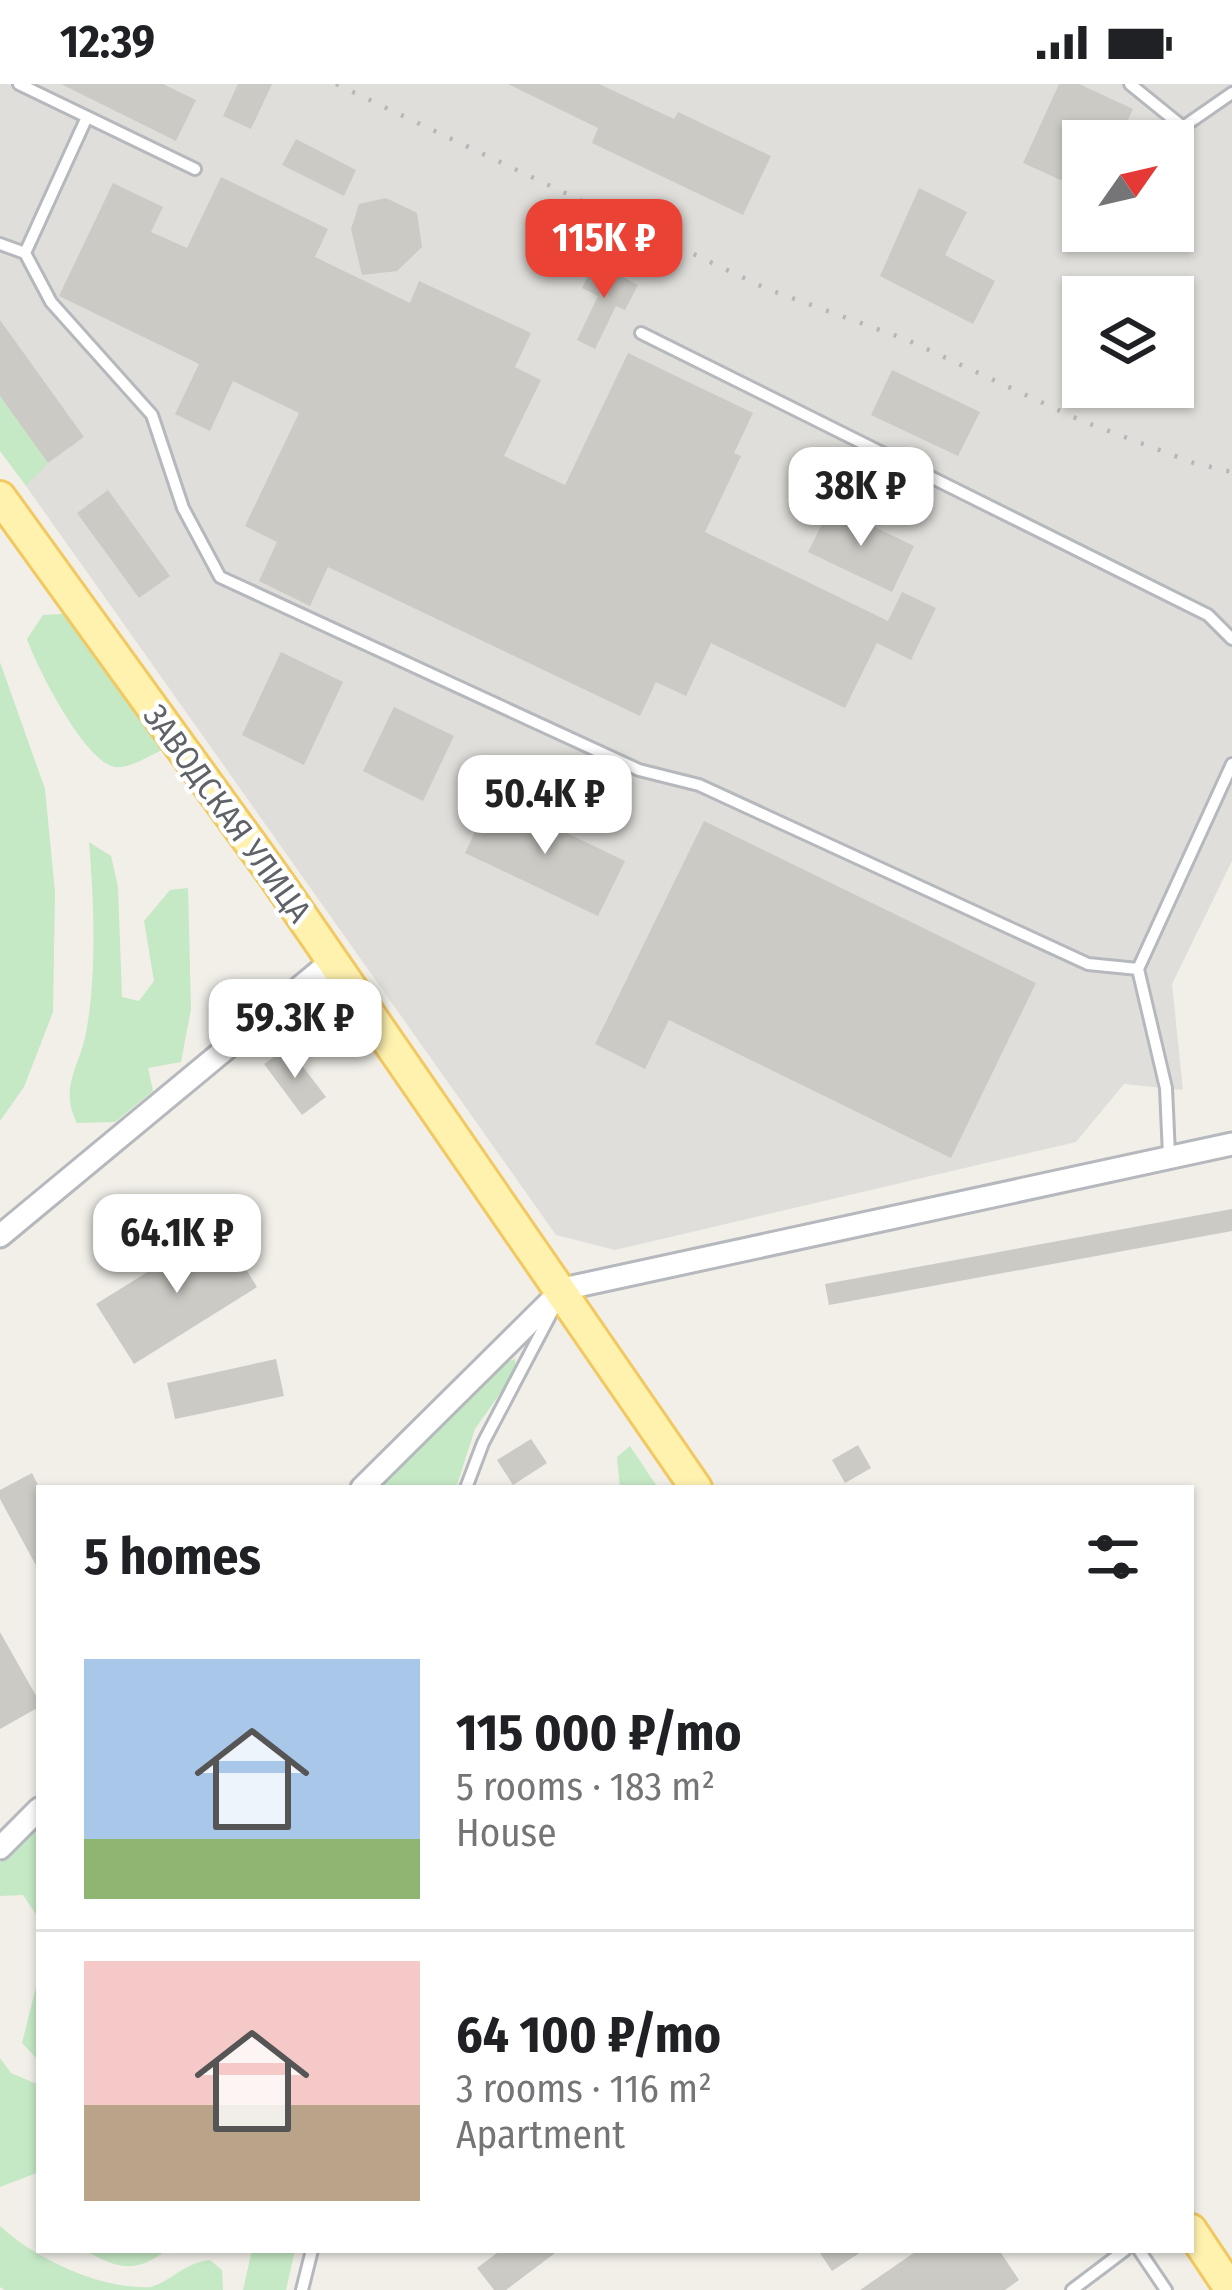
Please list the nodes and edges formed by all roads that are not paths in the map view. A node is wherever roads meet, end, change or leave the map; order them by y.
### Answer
1 (20, 84) edge
2 (1130, 84) edge
3 (1232, 93) edge
4 (87, 117) junction
5 (195, 170) dead end
6 (0, 244) edge
7 (25, 254) junction
8 (641, 333) dead end
9 (0, 497) edge
10 (1232, 639) edge
11 (1232, 764) edge
12 (333, 960) junction
13 (1138, 969) junction
14 (1232, 1144) edge
15 (1168, 1155) junction
16 (0, 1236) edge
17 (563, 1289) junction
18 (365, 1485) edge
19 (467, 1485) edge
20 (694, 1485) edge
21 (36, 1812) edge
22 (0, 1848) edge
23 (1194, 2234) edge
24 (311, 2253) edge
25 (1121, 2253) edge
26 (1141, 2253) edge
27 (302, 2290) edge
28 (1072, 2290) edge
29 (1166, 2290) edge
30 (1232, 2290) edge

1 - 4 lane
2 - 3 lane
4 - 5 lane
4 - 7 lane
6 - 7 lane
7 - 13 lane
8 - 10 lane
9 - 12 main road, ЗАВОДСКАЯ УЛИЦА
11 - 13 lane
12 - 16 street
12 - 17 main road, ЗАВОДСКАЯ УЛИЦА
13 - 15 lane
14 - 15 street
15 - 17 street
17 - 18 street
17 - 19 lane
17 - 20 main road, ЗАВОДСКАЯ УЛИЦА
21 - 22 street
23 - 30 main road
24 - 27 lane
25 - 28 lane
26 - 29 lane

